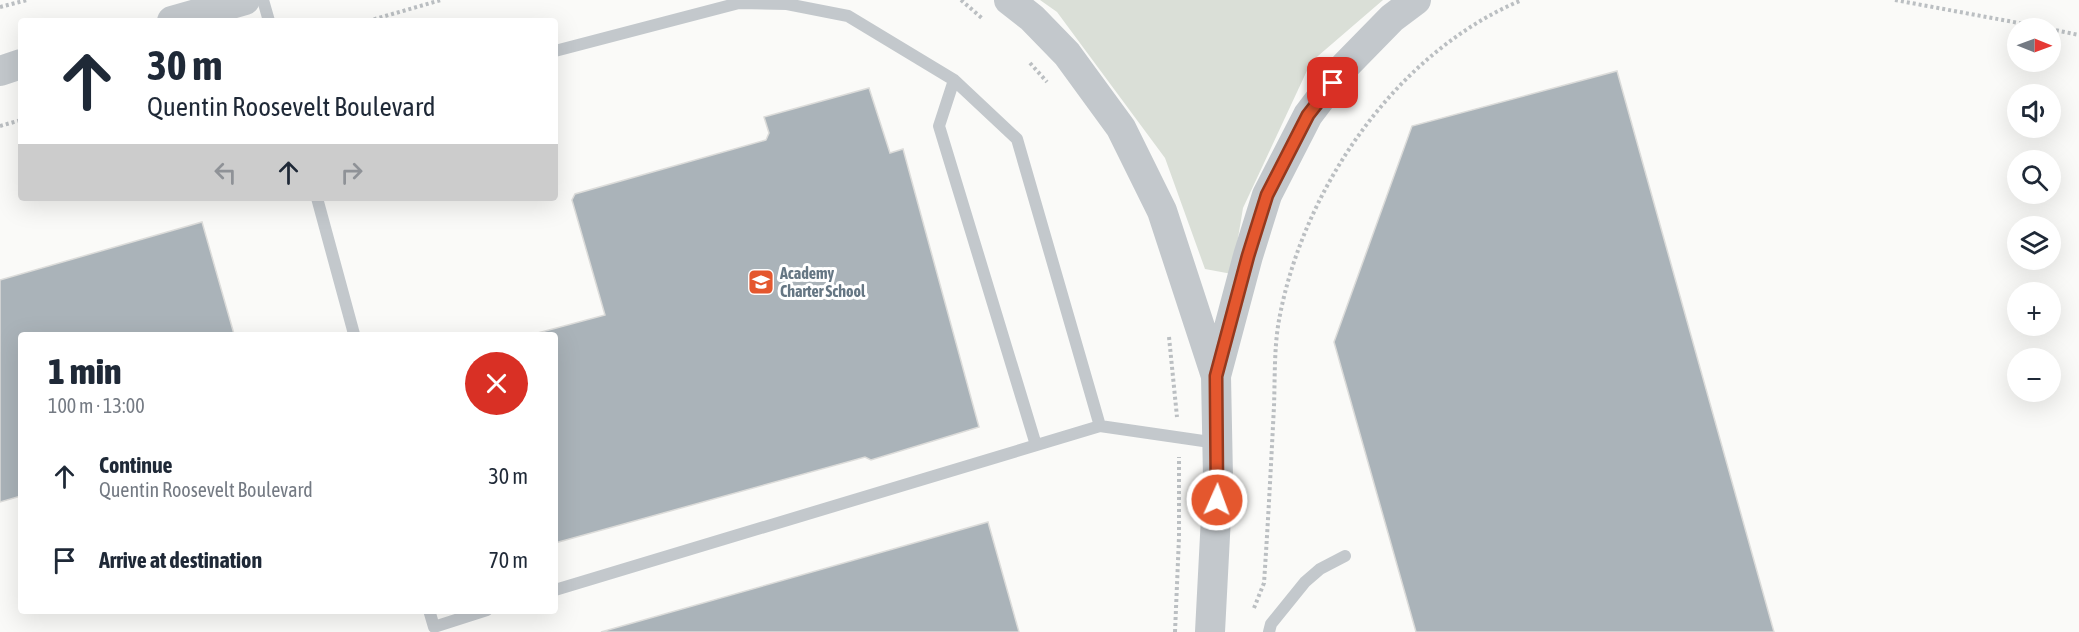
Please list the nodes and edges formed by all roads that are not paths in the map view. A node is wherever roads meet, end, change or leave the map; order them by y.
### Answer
1 (245, 0) edge
2 (263, 0) edge
3 (1009, 0) edge
4 (1416, 0) edge
5 (182, 18) edge
6 (268, 18) edge
7 (558, 50) edge
8 (18, 65) edge
9 (0, 70) edge
10 (954, 80) junction
11 (318, 201) edge
12 (353, 332) edge
13 (1216, 376) junction
14 (1100, 426) junction
15 (1217, 443) junction
16 (1035, 445) junction
17 (1345, 556) dead end
18 (558, 589) edge
19 (430, 614) edge
20 (475, 614) edge
21 (1270, 628) edge
22 (1210, 632) edge

1 - 5 street
2 - 6 lane
3 - 13 street
4 - 13 street
7 - 10 lane
8 - 9 street
10 - 14 lane
10 - 16 lane
11 - 12 lane
13 - 15 street
14 - 15 lane
14 - 16 lane
15 - 22 street
16 - 18 lane
17 - 21 lane
19 - 20 lane

